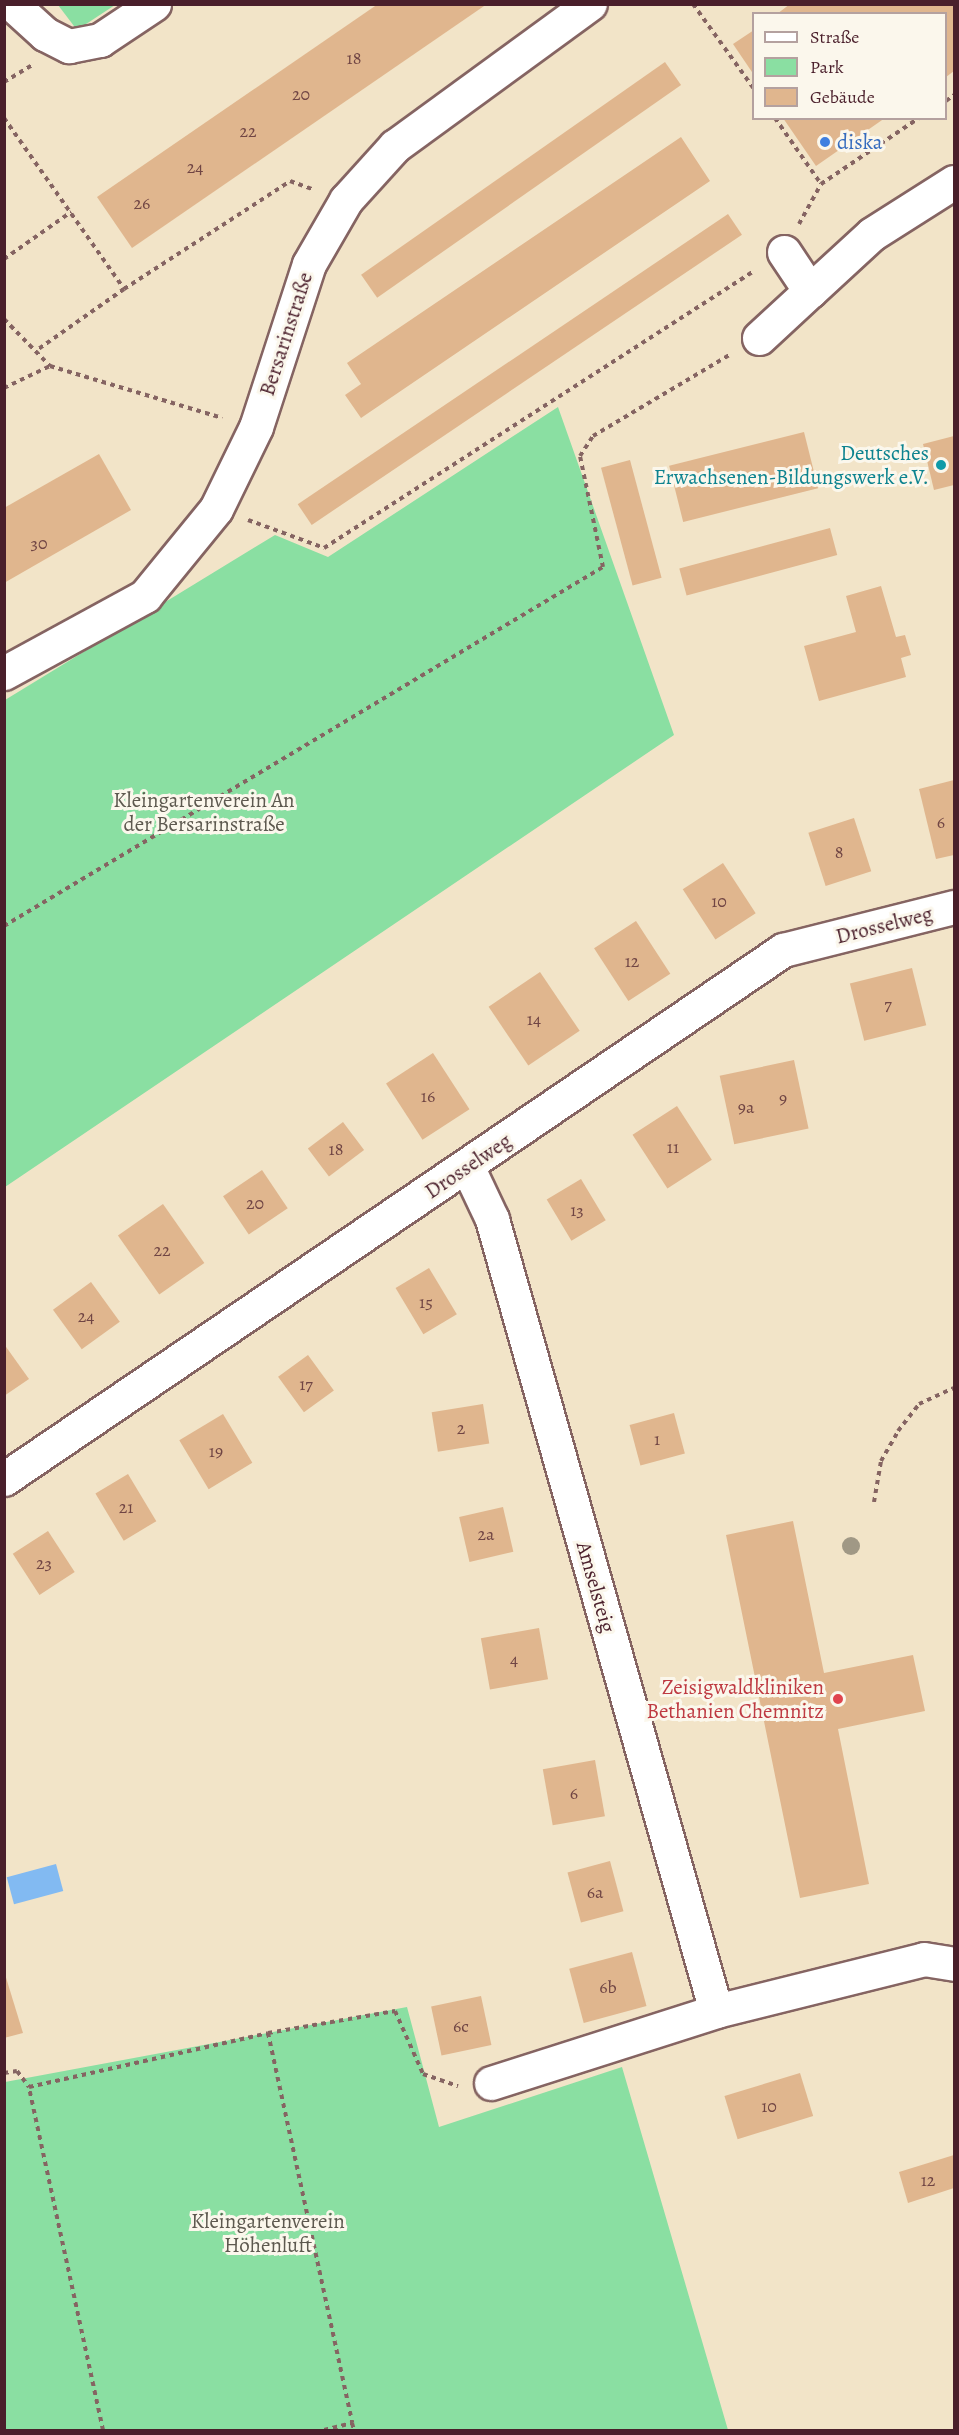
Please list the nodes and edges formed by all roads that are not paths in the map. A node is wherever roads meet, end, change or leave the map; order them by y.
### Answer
1 (12, 4) edge
2 (154, 4) edge
3 (590, 4) edge
4 (954, 182) edge
5 (784, 252) road end
6 (810, 291) junction
7 (759, 338) road end
8 (4, 673) edge
9 (954, 907) edge
10 (467, 1166) junction
11 (4, 1479) edge
12 (954, 1964) edge
13 (716, 2011) junction
14 (491, 2083) road end

1 - 2 street
3 - 8 street, Bersarinstraße
4 - 6 street
5 - 6 street
6 - 7 street
9 - 10 street, Drosselweg
10 - 11 street, Drosselweg
10 - 13 street, Amselsteig
12 - 13 street
13 - 14 street

